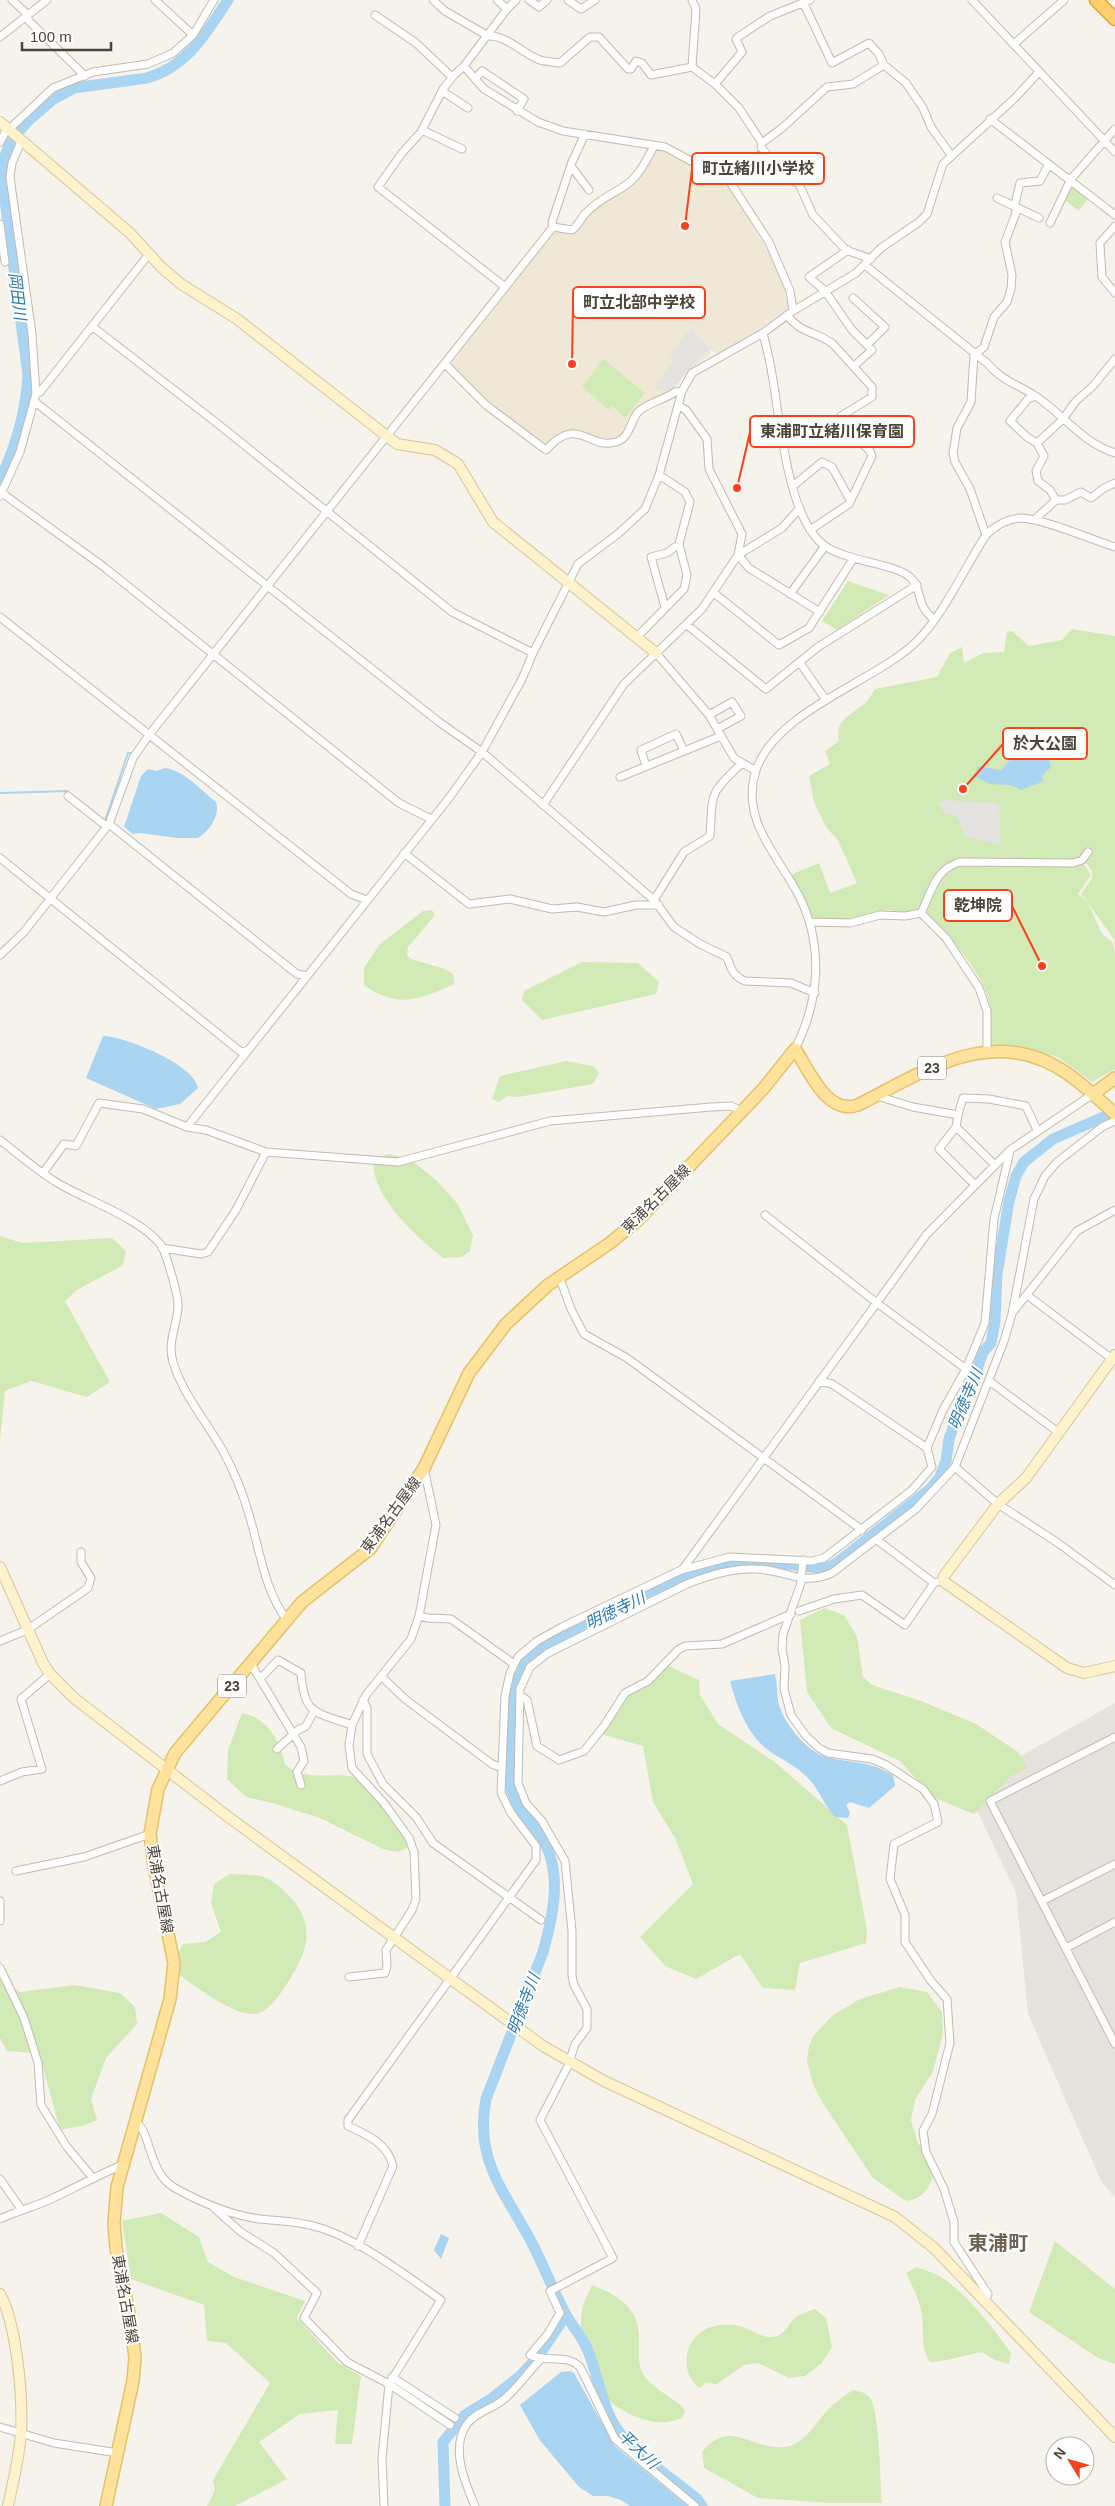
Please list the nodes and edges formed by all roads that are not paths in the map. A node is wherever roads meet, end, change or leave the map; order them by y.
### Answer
1 (12, 0) edge
2 (47, 0) edge
3 (155, 0) edge
4 (214, 0) edge
5 (433, 0) edge
6 (497, 0) edge
7 (516, 0) edge
8 (529, 0) edge
9 (547, 0) edge
10 (568, 0) edge
11 (595, 0) edge
12 (692, 0) edge
13 (972, 0) edge
14 (1064, 0) edge
15 (1096, 0) edge
16 (807, 2) edge
17 (507, 8) junction
18 (375, 15) dead end
19 (27, 17) junction
20 (1115, 19) edge
21 (193, 36) junction
22 (488, 36) junction
23 (0, 37) edge
24 (1014, 44) junction
25 (884, 65) junction
26 (464, 66) junction
27 (692, 67) junction
28 (1039, 72) junction
29 (85, 76) junction
30 (452, 77) junction
31 (475, 79) junction
32 (715, 84) junction
33 (442, 91) junction
34 (468, 108) dead end
35 (517, 111) junction
36 (990, 119) junction
37 (0, 122) edge
38 (9, 130) junction
39 (422, 130) junction
40 (1115, 130) edge
41 (585, 134) junction
42 (1105, 141) junction
43 (0, 142) edge
44 (21, 142) junction
45 (762, 143) junction
46 (654, 146) junction
47 (462, 149) dead end
48 (765, 152) junction
49 (1115, 152) edge
50 (951, 156) junction
51 (1049, 164) junction
52 (571, 166) junction
53 (720, 178) junction
54 (1071, 179) junction
55 (589, 190) dead end
56 (997, 198) dead end
57 (1015, 206) junction
58 (1115, 215) edge
59 (1039, 218) dead end
60 (1050, 222) dead end
61 (0, 224) edge
62 (553, 226) dead end
63 (1115, 226) edge
64 (848, 250) junction
65 (149, 254) junction
66 (5, 262) dead end
67 (868, 262) junction
68 (505, 287) junction
69 (826, 292) junction
70 (1115, 293) edge
71 (853, 298) dead end
72 (790, 313) junction
73 (92, 327) junction
74 (763, 333) junction
75 (867, 345) junction
76 (974, 355) junction
77 (1115, 359) edge
78 (445, 364) junction
79 (854, 366) junction
80 (682, 391) junction
81 (1035, 396) junction
82 (35, 398) junction
83 (679, 406) junction
84 (1062, 420) junction
85 (388, 438) junction
86 (1037, 443) junction
87 (1115, 453) edge
88 (659, 474) junction
89 (1115, 483) edge
90 (793, 486) junction
91 (1, 494) edge
92 (850, 500) junction
93 (1056, 500) junction
94 (799, 509) junction
95 (327, 513) junction
96 (1034, 520) junction
97 (810, 530) junction
98 (986, 535) junction
99 (679, 544) junction
100 (825, 546) junction
101 (1115, 547) edge
102 (738, 555) junction
103 (853, 559) junction
104 (569, 583) junction
105 (917, 585) junction
106 (268, 588) junction
107 (714, 593) junction
108 (790, 594) junction
109 (665, 607) junction
110 (820, 612) junction
111 (0, 617) edge
112 (934, 620) junction
113 (687, 625) junction
114 (637, 637) junction
115 (533, 653) junction
116 (656, 654) junction
117 (214, 655) junction
118 (800, 663) junction
119 (826, 700) junction
120 (709, 715) junction
121 (719, 732) junction
122 (149, 735) junction
123 (684, 751) junction
124 (482, 752) junction
125 (741, 764) junction
126 (646, 766) junction
127 (756, 771) junction
128 (620, 778) dead end
129 (68, 796) dead end
130 (543, 805) junction
131 (431, 819) junction
132 (108, 825) junction
133 (1088, 852) dead end
134 (404, 853) junction
135 (0, 858) edge
136 (50, 898) junction
137 (367, 900) junction
138 (656, 903) junction
139 (921, 913) junction
140 (810, 922) junction
141 (0, 955) edge
142 (307, 976) junction
143 (815, 993) junction
144 (794, 1049) junction
145 (248, 1050) junction
146 (988, 1051) junction
147 (1115, 1078) edge
148 (890, 1089) junction
149 (1092, 1094) junction
150 (877, 1096) junction
151 (893, 1101) junction
152 (1112, 1107) edge
153 (742, 1111) junction
154 (958, 1115) junction
155 (1115, 1121) edge
156 (187, 1127) junction
157 (956, 1127) junction
158 (1037, 1130) junction
159 (0, 1140) edge
160 (1010, 1150) junction
161 (266, 1152) junction
162 (995, 1164) junction
163 (43, 1173) junction
164 (974, 1184) junction
165 (1115, 1210) edge
166 (765, 1214) dead end
167 (162, 1248) junction
168 (559, 1276) junction
169 (1027, 1295) junction
170 (877, 1303) junction
171 (1012, 1314) junction
172 (1114, 1357) edge
173 (966, 1368) junction
174 (819, 1381) junction
175 (989, 1381) junction
176 (1058, 1432) junction
177 (927, 1448) junction
178 (764, 1458) junction
179 (424, 1468) junction
180 (954, 1468) junction
181 (998, 1504) junction
182 (862, 1530) junction
183 (877, 1540) junction
184 (81, 1552) dead end
185 (803, 1562) junction
186 (0, 1567) edge
187 (681, 1570) junction
188 (801, 1578) junction
189 (939, 1582) junction
190 (1115, 1585) edge
191 (798, 1611) dead end
192 (791, 1614) junction
193 (419, 1616) junction
194 (287, 1620) junction
195 (26, 1630) junction
196 (0, 1641) edge
197 (251, 1664) junction
198 (514, 1664) junction
199 (1115, 1666) edge
200 (50, 1674) junction
201 (381, 1676) junction
202 (260, 1679) junction
203 (520, 1695) junction
204 (363, 1700) junction
205 (314, 1712) junction
206 (352, 1725) junction
207 (294, 1733) junction
208 (1115, 1737) edge
209 (278, 1749) dead end
210 (166, 1768) junction
211 (502, 1768) junction
212 (0, 1781) edge
213 (301, 1785) dead end
214 (150, 1834) junction
215 (1115, 1864) edge
216 (16, 1871) dead end
217 (508, 1898) junction
218 (0, 1901) edge
219 (1042, 1901) junction
220 (541, 1920) dead end
221 (0, 1921) edge
222 (1115, 1922) edge
223 (395, 1937) junction
224 (1066, 1948) junction
225 (0, 1968) edge
226 (349, 1977) dead end
227 (449, 1978) junction
228 (1115, 2044) edge
229 (569, 2062) junction
230 (135, 2122) junction
231 (122, 2165) junction
232 (92, 2177) junction
233 (0, 2180) edge
234 (21, 2209) junction
235 (215, 2209) junction
236 (0, 2219) edge
237 (358, 2246) junction
238 (0, 2294) edge
239 (984, 2300) junction
240 (540, 2360) junction
241 (391, 2380) junction
242 (455, 2418) dead end
243 (450, 2425) dead end
244 (0, 2426) edge
245 (21, 2434) junction
246 (1115, 2437) edge
247 (118, 2453) junction
248 (6, 2503) edge
249 (106, 2506) edge
250 (384, 2506) edge
251 (475, 2506) edge
252 (695, 2506) edge

1 - 19 street
2 - 19 street
3 - 21 street
4 - 21 street
5 - 22 street
6 - 17 street
7 - 17 street
8 - 9 street
10 - 11 street
12 - 27 street
13 - 24 street
14 - 24 street
15 - 20 highway
16 - 25 street
16 - 32 street
17 - 22 street
18 - 30 street
19 - 23 street
19 - 29 street
21 - 29 street
22 - 26 street
22 - 27 street
24 - 28 street
25 - 45 street
25 - 50 street
26 - 30 street
26 - 31 street
27 - 32 street
28 - 36 street
28 - 42 street
29 - 38 street
30 - 33 street
31 - 35 street
31 - 35 street
32 - 45 street
33 - 34 street
33 - 39 street
35 - 41 street
36 - 50 street
36 - 51 street
37 - 38 street
38 - 43 street
38 - 44 street
39 - 47 street
39 - 68 street
40 - 42 street
41 - 46 street
41 - 52 street
42 - 49 street
42 - 54 street
44 - 65 street
44 - 82 street
45 - 48 street
46 - 53 street
46 - 68 street
48 - 53 street
48 - 64 street
50 - 67 street
51 - 54 street
51 - 57 street
52 - 55 street
52 - 62 street
53 - 72 street
54 - 58 street
54 - 60 street
56 - 57 street
57 - 59 street
57 - 76 street
61 - 66 street
63 - 70 street
64 - 67 street
64 - 69 street
65 - 73 street
65 - 85 street
67 - 69 street
67 - 76 street
68 - 78 street
69 - 72 street
69 - 75 street
71 - 75 street
72 - 74 street
72 - 79 street
73 - 82 street
73 - 95 street
74 - 80 street
74 - 90 street
75 - 79 street
76 - 81 street
76 - 98 street
77 - 84 street
78 - 80 street
78 - 85 street
79 - 92 street
80 - 83 street
81 - 84 street
81 - 86 street
82 - 91 street
82 - 106 street
83 - 88 street
83 - 102 street
84 - 86 street
84 - 87 street
85 - 95 street
85 - 104 street
86 - 93 street
88 - 99 street
88 - 104 street
89 - 93 street
90 - 92 street
90 - 94 street
91 - 117 street
92 - 97 street
93 - 96 street
94 - 97 street
94 - 102 street
95 - 106 street
95 - 115 street
96 - 98 street
96 - 101 street
97 - 100 street
98 - 112 street
99 - 109 street
99 - 109 street
100 - 103 street
100 - 108 street
102 - 107 street
102 - 108 street
103 - 105 street
103 - 110 street
104 - 114 street
104 - 115 street
105 - 112 street
105 - 118 street
106 - 117 street
106 - 124 street
107 - 110 street
107 - 113 street
108 - 110 street
109 - 114 street
111 - 122 street
112 - 119 street
113 - 116 street
113 - 118 street
114 - 116 street
115 - 124 street
116 - 120 street
116 - 130 street
117 - 122 street
117 - 131 street
118 - 119 street
119 - 127 street
120 - 121 street
120 - 121 street
121 - 123 street
121 - 125 street
122 - 132 street
122 - 137 street
123 - 126 street
123 - 126 street
124 - 130 street
124 - 131 street
125 - 127 street
125 - 138 street
126 - 128 street
127 - 140 street
129 - 132 street
130 - 138 street
131 - 134 street
132 - 136 street
132 - 142 street
133 - 139 street
134 - 137 street
134 - 138 street
135 - 136 street
136 - 141 street
136 - 145 street
137 - 142 street
138 - 143 street
139 - 140 street
139 - 146 street
140 - 143 street
142 - 145 street
143 - 144 street
144 - 150 main road, 23
144 - 153 main road, 東浦名古屋線 / 23
145 - 156 street
146 - 148 main road, 23
146 - 149 main road, 23
147 - 149 main road
148 - 150 main road, 23
148 - 151 street
149 - 152 main road, 23
149 - 158 street
150 - 151 street
151 - 154 street
153 - 161 street
153 - 168 main road, 東浦名古屋線 / 23
154 - 157 street
154 - 158 street
155 - 171 street
156 - 161 street
156 - 163 street
157 - 162 street
157 - 164 street
158 - 160 street
159 - 163 street
160 - 162 street
160 - 173 street
161 - 167 street
162 - 164 street
163 - 167 street
164 - 170 street
165 - 169 street
166 - 170 street
167 - 194 street
168 - 178 street
168 - 179 main road, 東浦名古屋線 / 23
169 - 171 street
169 - 172 street
170 - 173 street
170 - 174 street
171 - 175 street
172 - 176 street
173 - 177 street
174 - 177 street
174 - 178 street
175 - 176 street
175 - 180 street
176 - 181 street
177 - 182 street
178 - 182 street
178 - 187 street
179 - 193 street
179 - 194 main road, 東浦名古屋線 / 23
180 - 181 street
180 - 183 street
181 - 189 street
181 - 190 street
182 - 185 street
183 - 188 street
183 - 189 street
184 - 195 street
185 - 187 street
185 - 188 street
186 - 195 street
187 - 198 street
188 - 192 street
188 - 203 street
189 - 191 street
189 - 199 street
192 - 203 street
192 - 239 street
193 - 198 street
193 - 201 street
194 - 197 main road, 東浦名古屋線 / 23
195 - 196 street
195 - 200 street
197 - 202 street
197 - 210 main road, 東浦名古屋線 / 23
198 - 211 street
200 - 210 street
200 - 212 street
201 - 204 street
201 - 211 street
202 - 205 street
202 - 207 street
203 - 229 street
204 - 206 street
204 - 217 street
205 - 206 street
205 - 207 street
206 - 223 street
207 - 209 street
207 - 213 street
208 - 219 street
210 - 214 main road, 東浦名古屋線 / 23
210 - 223 street
211 - 217 street
214 - 216 street
214 - 230 main road, 東浦名古屋線 / 23
215 - 219 street
217 - 220 street
217 - 227 street
218 - 221 street
219 - 224 street
222 - 224 street
223 - 226 street
223 - 227 street
224 - 228 street
225 - 232 street
227 - 229 street
227 - 237 street
229 - 239 street
229 - 240 street
230 - 231 main road, 東浦名古屋線 / 23
230 - 235 street
231 - 232 street
231 - 247 main road, 東浦名古屋線 / 23
232 - 234 street
233 - 234 street
234 - 236 street
235 - 237 street
235 - 241 street
237 - 241 street
238 - 245 street
239 - 246 street
240 - 251 street
240 - 252 street
241 - 242 street
241 - 243 street
241 - 250 street
244 - 245 street
245 - 247 street
245 - 248 street
247 - 249 main road, 東浦名古屋線 / 23

